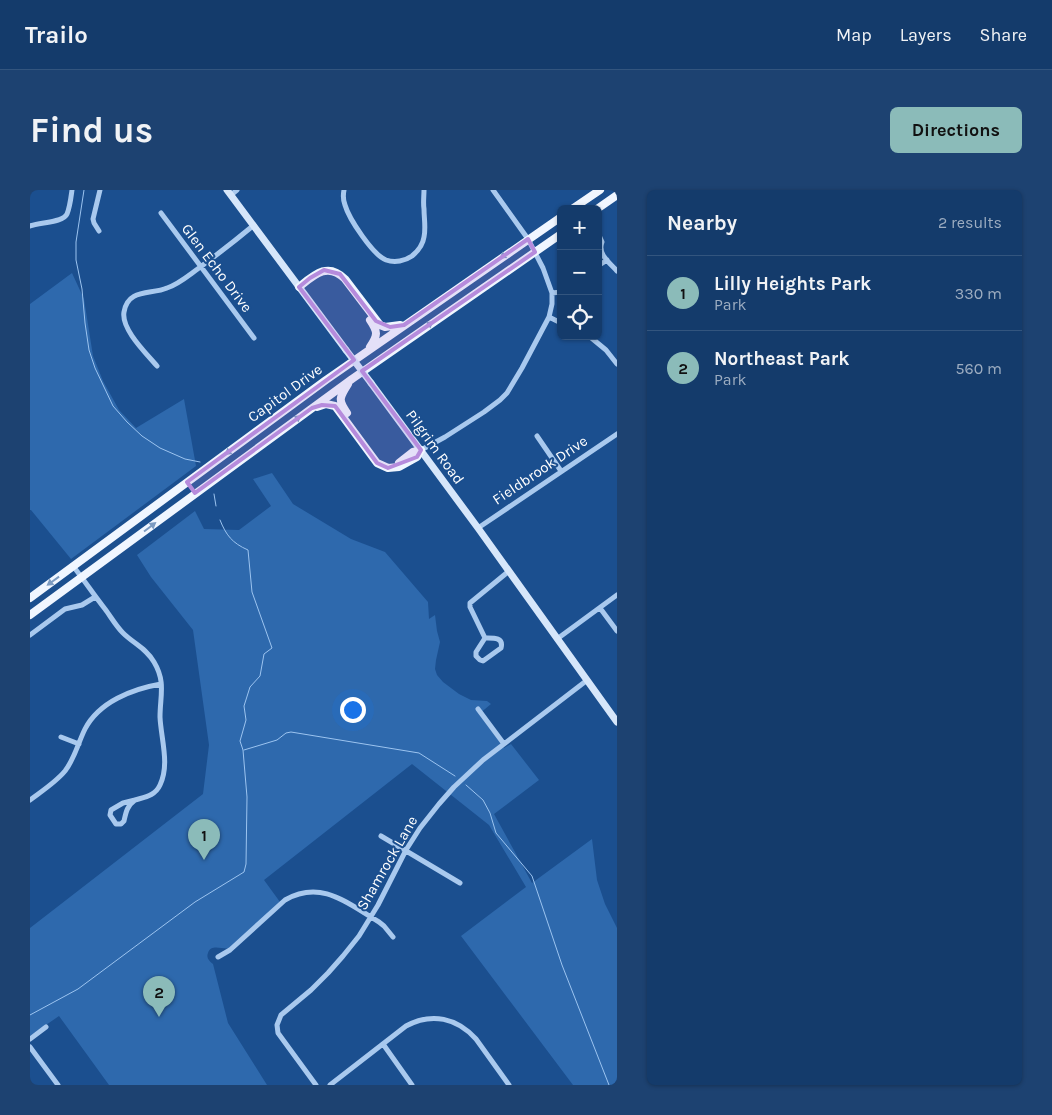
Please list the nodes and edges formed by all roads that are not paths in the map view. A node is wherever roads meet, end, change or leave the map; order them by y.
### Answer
1 (72, 190) edge
2 (100, 190) edge
3 (344, 190) edge
4 (424, 190) edge
5 (493, 190) edge
6 (600, 190) edge
7 (232, 192) edge
8 (617, 195) edge
9 (578, 205) edge
10 (602, 206) edge
11 (161, 213) dead end
12 (557, 220) edge
13 (254, 225) junction
14 (30, 226) edge
15 (99, 231) dead end
16 (557, 237) edge
17 (528, 239) junction
18 (600, 250) edge
19 (535, 252) junction
20 (607, 260) junction
21 (602, 263) edge
22 (201, 266) junction
23 (617, 271) edge
24 (460, 286) junction
25 (301, 289) junction
26 (557, 292) edge
27 (552, 293) junction
28 (468, 298) junction
29 (549, 317) junction
30 (557, 321) edge
31 (404, 325) junction
32 (254, 338) dead end
33 (594, 340) edge
34 (368, 350) junction
35 (617, 364) edge
36 (157, 366) dead end
37 (352, 379) junction
38 (312, 408) junction
39 (617, 434) edge
40 (537, 436) dead end
41 (421, 450) junction
42 (561, 471) junction
43 (187, 482) junction
44 (195, 493) junction
45 (478, 528) junction
46 (73, 566) junction
47 (508, 571) junction
48 (82, 578) junction
49 (617, 595) edge
50 (95, 597) junction
51 (30, 598) edge
52 (600, 608) junction
53 (30, 615) edge
54 (617, 631) edge
55 (30, 634) edge
56 (485, 638) junction
57 (557, 639) junction
58 (586, 680) junction
59 (161, 684) junction
60 (478, 709) dead end
61 (617, 722) edge
62 (61, 737) dead end
63 (79, 744) junction
64 (504, 744) junction
65 (30, 800) edge
66 (134, 800) junction
67 (381, 836) dead end
68 (406, 850) junction
69 (460, 883) dead end
70 (371, 917) junction
71 (393, 937) dead end
72 (218, 957) dead end
73 (46, 1027) dead end
74 (30, 1039) edge
75 (383, 1044) junction
76 (30, 1047) edge
77 (58, 1085) edge
78 (316, 1085) edge
79 (330, 1085) edge
80 (412, 1085) edge
81 (510, 1085) edge

1 - 14 street
2 - 15 street
3 - 4 street
5 - 17 street
6 - 9 main road
7 - 13 main road, Pilgrim Road
8 - 10 main road
11 - 22 street, Glen Echo Drive
12 - 17 main road, Capitol Drive
13 - 22 street
13 - 25 main road, Pilgrim Road
16 - 19 main road, Capitol Drive
17 - 19 street
17 -> 24 main road, Capitol Drive
18 - 20 street
19 - 27 street
19 - 28 main road, Capitol Drive
20 - 21 street
20 - 23 street
22 - 32 street, Glen Echo Drive
22 - 36 street
24 - 28 main road
24 - 31 main road, Capitol Drive
25 - 31 main road
25 - 34 main road
25 - 41 main road, Pilgrim Road, bridge
26 - 27 street
27 - 29 street
37 -> 28 main road, Capitol Drive
29 - 30 street
29 - 41 street
31 - 34 main road, Capitol Drive
33 - 35 street
34 -> 43 main road, Capitol Drive
37 - 38 main road, Capitol Drive
37 - 41 main road
38 - 41 main road
44 -> 38 main road, Capitol Drive
39 - 42 street, Fieldbrook Drive
40 - 42 street
41 - 45 main road, Pilgrim Road
42 - 45 street, Fieldbrook Drive
43 - 44 main road
43 - 46 main road, Capitol Drive
48 -> 44 main road, Capitol Drive
45 - 47 main road, Pilgrim Road
46 - 48 street
46 -> 51 main road, Capitol Drive
47 - 56 street
47 - 57 main road, Pilgrim Road
48 - 50 street
48 - 53 main road, Capitol Drive
49 - 52 street
50 - 55 street
50 - 59 street
52 - 54 street
52 - 57 street
56 - 56 street
57 - 58 main road, Pilgrim Road
58 - 61 main road, Pilgrim Road
58 - 64 street, Shamrock Lane
59 - 63 street
59 - 66 street
60 - 64 street
62 - 63 street
63 - 65 street
64 - 68 street, Shamrock Lane
66 - 66 street
67 - 68 street
68 - 69 street
68 - 70 street, Shamrock Lane
70 - 71 street
70 - 72 street
70 - 78 street, Shamrock Lane
73 - 74 street
75 - 79 street
75 - 80 street
75 - 81 street
76 - 77 street

